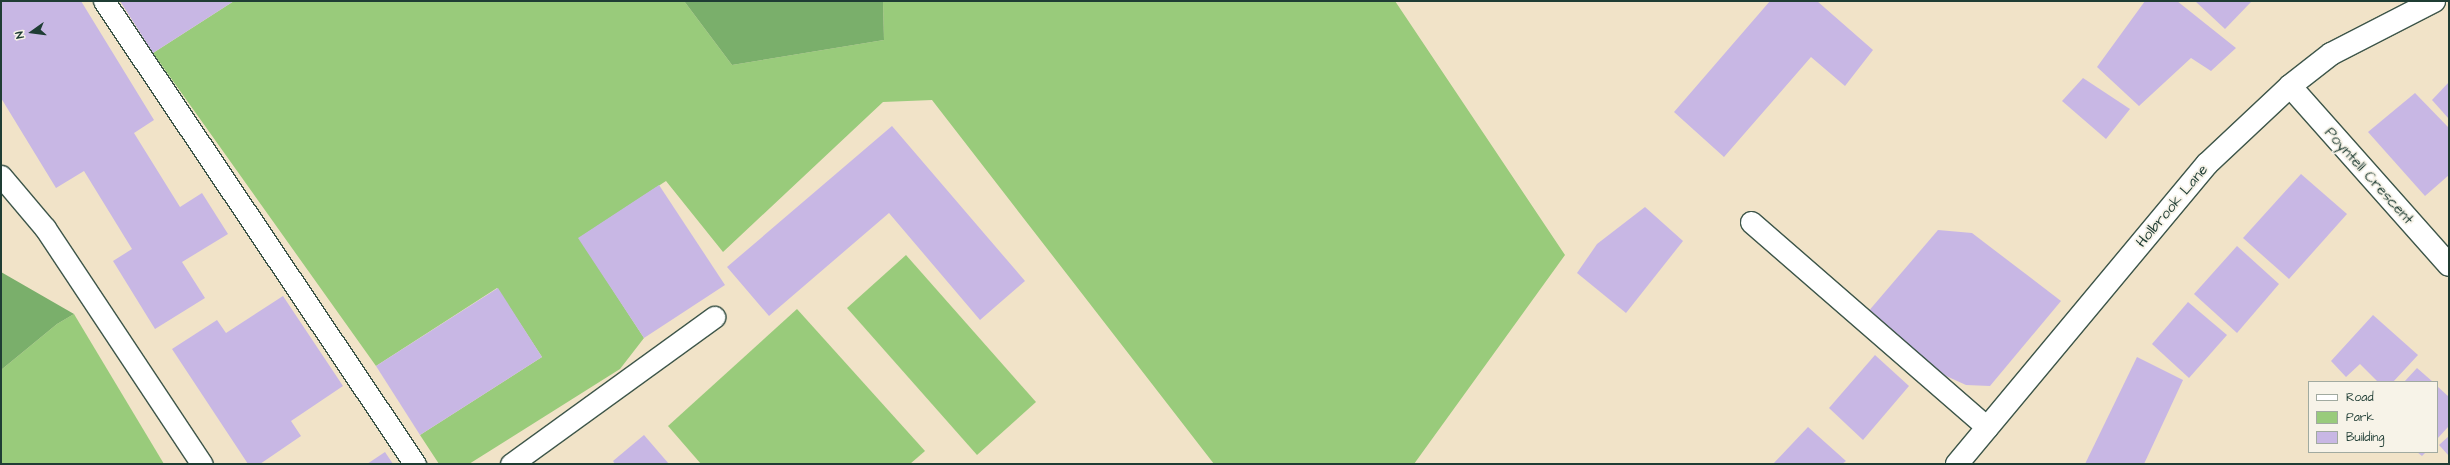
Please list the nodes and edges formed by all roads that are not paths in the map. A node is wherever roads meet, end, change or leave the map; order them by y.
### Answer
1 (104, 1) edge
2 (2434, 1) edge
3 (2290, 86) junction
4 (1, 176) edge
5 (1751, 222) dead end
6 (2449, 265) edge
7 (714, 317) dead end
8 (1987, 428) junction
9 (202, 464) edge
10 (415, 464) edge
11 (511, 464) edge
12 (1957, 464) edge

1 - 10 lane
2 - 3 street, Holbrook Lane
3 - 6 street, Poyntell Crescent
3 - 8 street, Holbrook Lane
4 - 9 lane
5 - 8 lane
7 - 11 lane
8 - 12 street, Holbrook Lane

